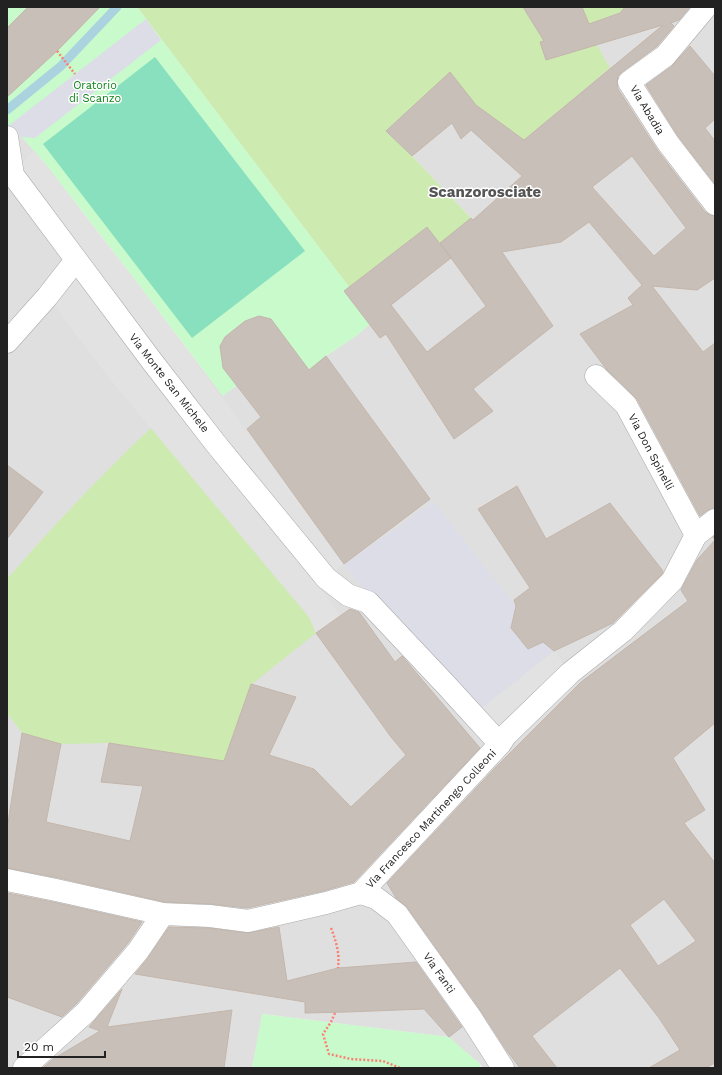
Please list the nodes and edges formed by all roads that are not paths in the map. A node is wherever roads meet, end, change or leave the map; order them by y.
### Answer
1 (706, 7) edge
2 (7, 137) edge
3 (715, 204) edge
4 (76, 260) junction
5 (7, 342) edge
6 (596, 376) dead end
7 (715, 520) edge
8 (696, 535) junction
9 (500, 744) junction
10 (7, 880) edge
11 (362, 893) junction
12 (163, 914) junction
13 (24, 1068) edge
14 (503, 1068) edge

1 - 3 street, Via Abadia
2 - 4 street, Via Monte San Michele
4 - 5 street
4 - 9 street, Via Monte San Michele
6 - 8 street, Via Don Spinelli
7 - 8 street, Via Francesco Martinengo Colleoni
8 - 9 street, Via Francesco Martinengo Colleoni
9 - 11 street, Via Francesco Martinengo Colleoni
10 - 12 street, Via Francesco Martinengo Colleoni
11 - 12 street, Via Francesco Martinengo Colleoni
11 - 14 street, Via Fanti
12 - 13 street

